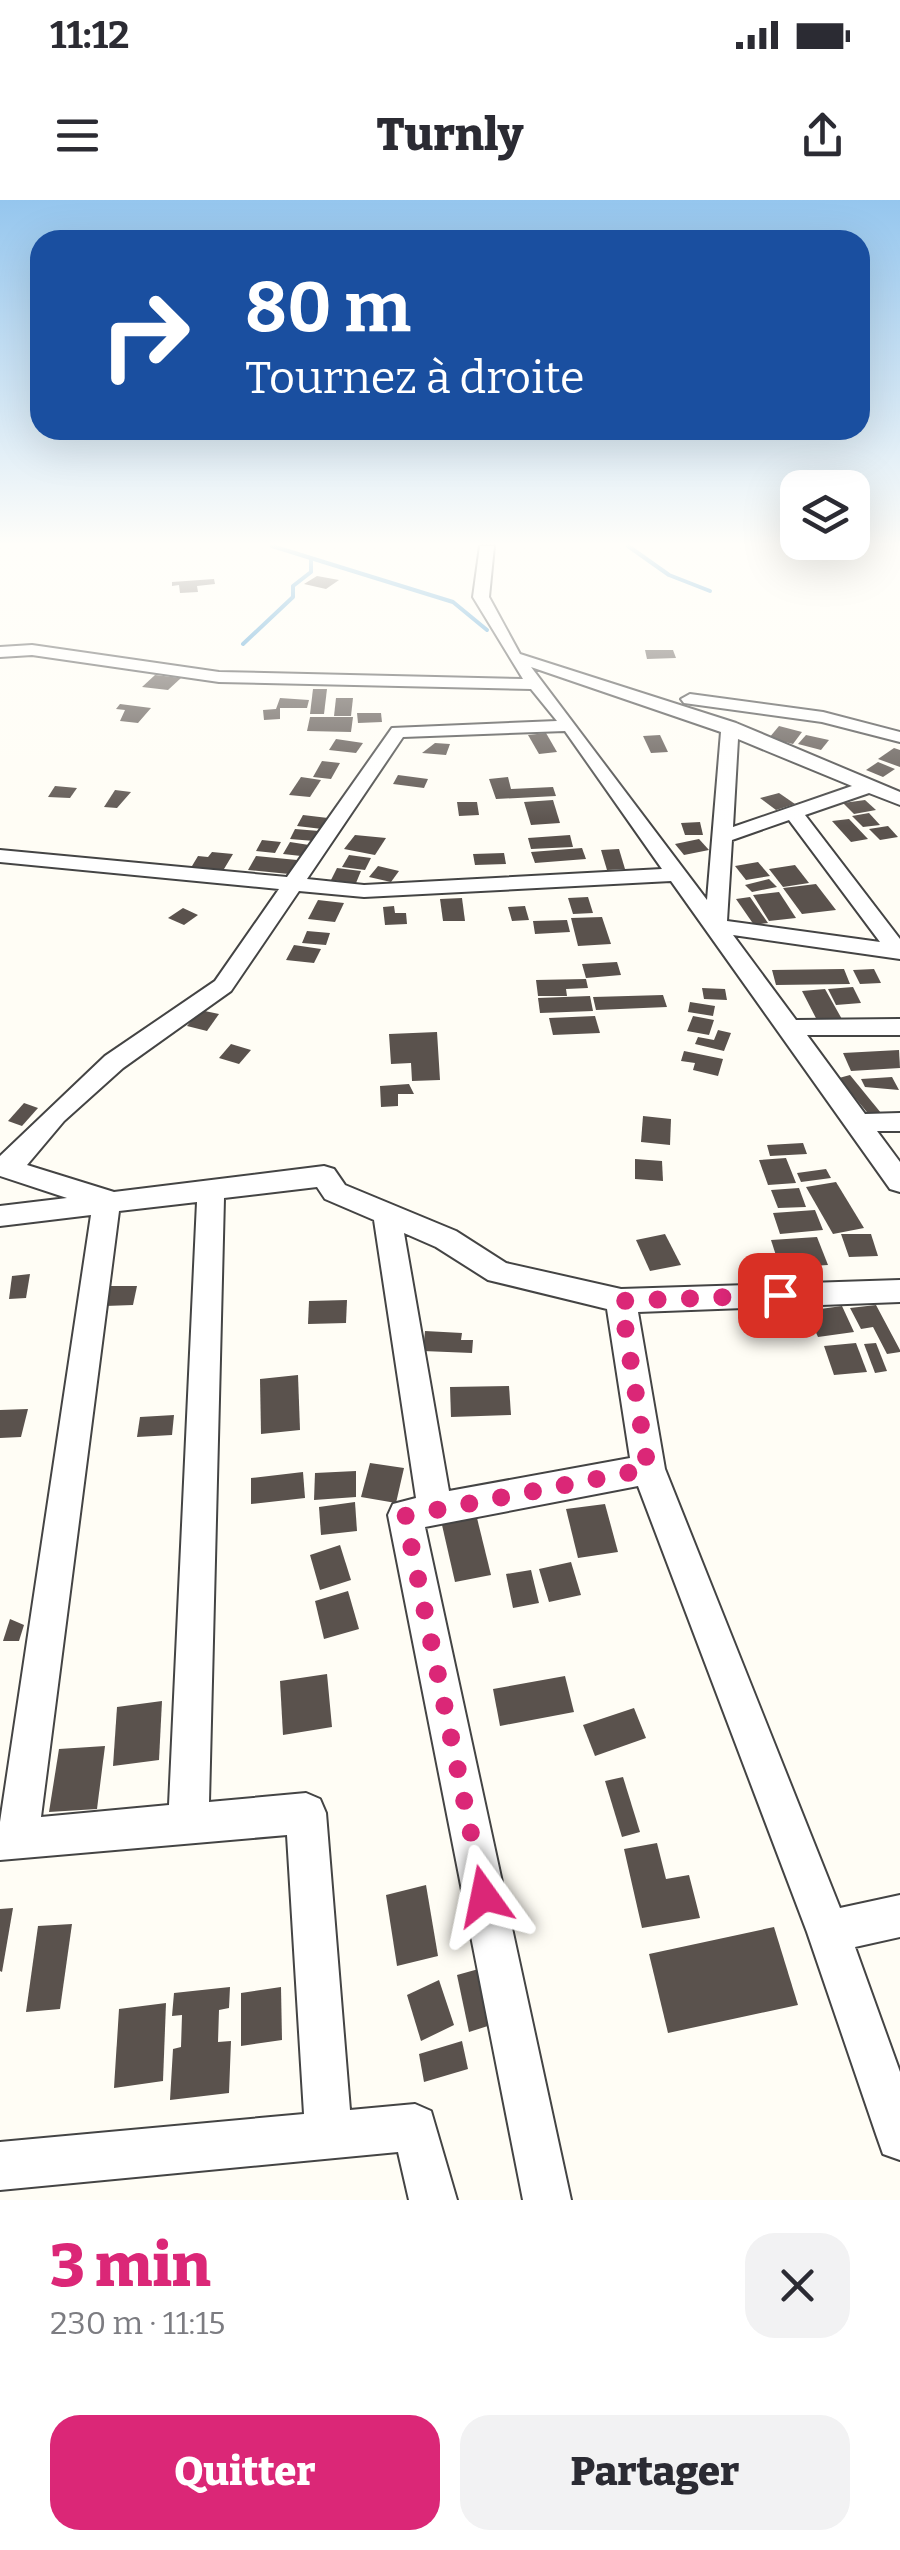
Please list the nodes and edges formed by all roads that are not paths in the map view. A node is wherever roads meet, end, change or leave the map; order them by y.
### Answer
1 (504, 639) edge
2 (0, 652) edge
3 (514, 657) junction
4 (536, 684) junction
5 (630, 690) junction
6 (570, 726) junction
7 (730, 727) junction
8 (900, 737) edge
9 (870, 786) junction
10 (900, 799) edge
11 (794, 812) junction
12 (722, 837) junction
13 (0, 856) edge
14 (677, 874) junction
15 (290, 884) junction
16 (716, 926) junction
17 (898, 950) edge
18 (900, 1027) edge
19 (788, 1028) junction
20 (900, 1122) edge
21 (857, 1123) junction
22 (4, 1167) edge
23 (900, 1182) edge
24 (211, 1188) junction
25 (107, 1200) junction
26 (387, 1212) junction
27 (0, 1216) edge
28 (900, 1291) edge
29 (621, 1301) junction
30 (648, 1469) junction
31 (436, 1510) junction
32 (188, 1824) junction
33 (9, 1840) edge
34 (900, 1916) edge
35 (828, 1932) junction
36 (329, 2135) junction
37 (900, 2137) edge
38 (0, 2166) edge
39 (433, 2200) edge
40 (547, 2200) edge

1 - 3 street
2 - 4 street
3 - 4 street
3 - 5 street
4 - 6 street
5 - 7 street
5 - 8 street
6 - 14 street
6 - 15 street
7 - 9 street
7 - 12 street
9 - 10 street
9 - 11 street
11 - 12 street
11 - 17 street
12 - 16 street
13 - 15 street
14 - 15 street
14 - 16 street
15 - 22 street
16 - 17 street
16 - 19 street
18 - 19 street
19 - 21 street
20 - 21 street
21 - 23 street
22 - 25 street
24 - 25 street
24 - 26 street
24 - 32 street
25 - 27 street
25 - 33 street
26 - 29 street
26 - 31 street
28 - 29 street
29 - 30 street
30 - 31 street
30 - 35 street
31 - 40 street
32 - 33 street
32 - 36 street
34 - 35 street
35 - 37 street
36 - 38 street
36 - 39 street

